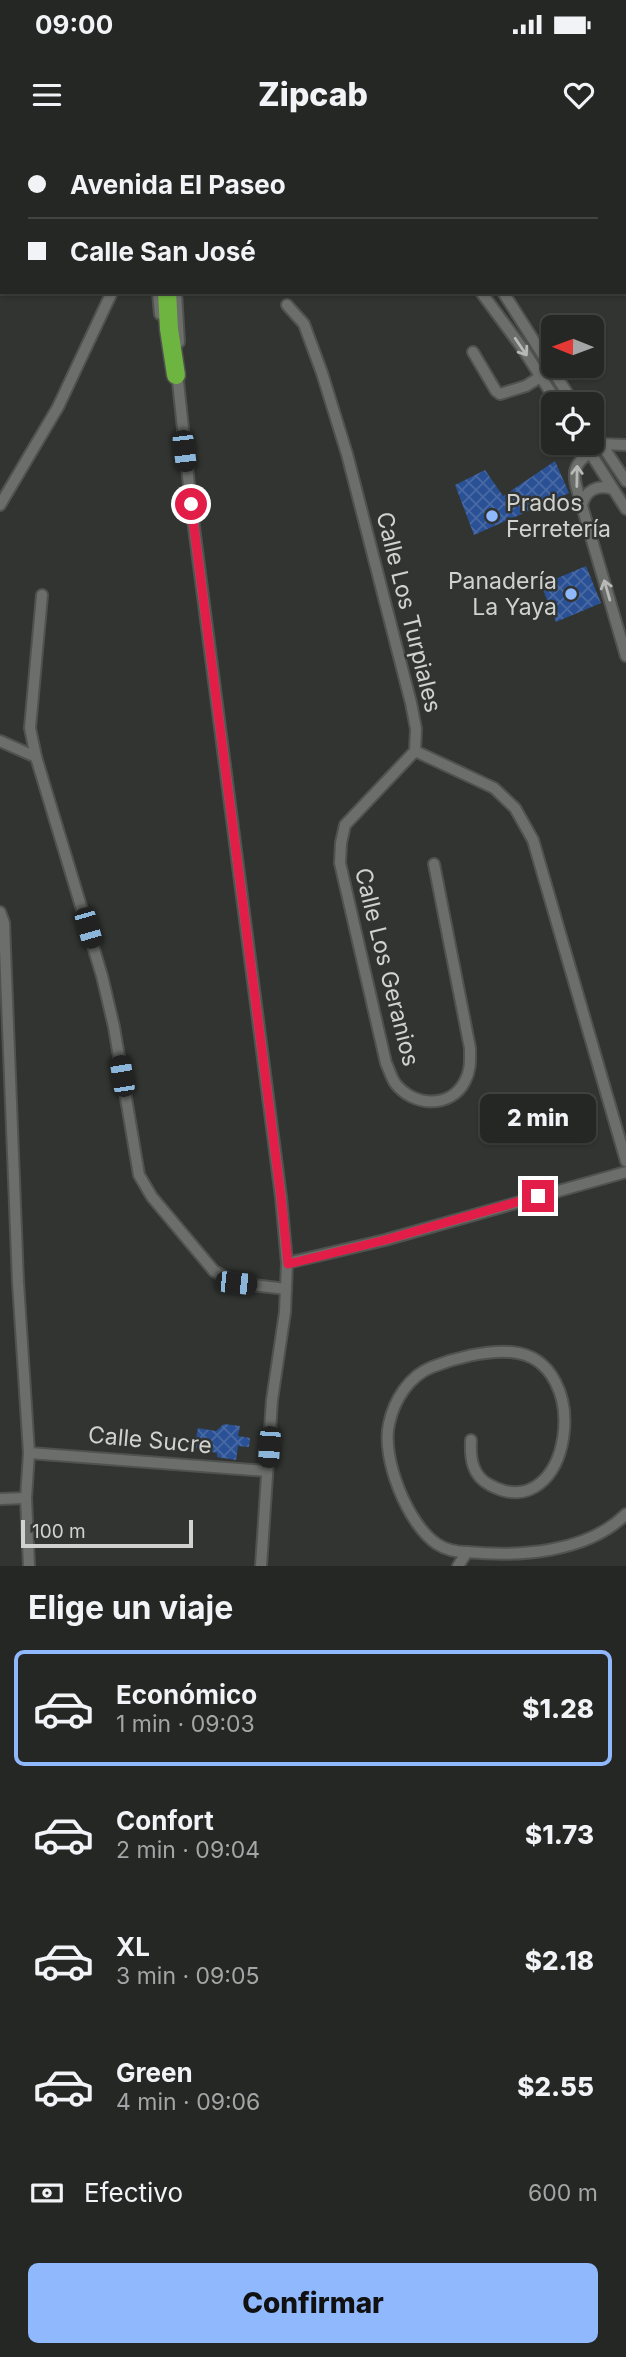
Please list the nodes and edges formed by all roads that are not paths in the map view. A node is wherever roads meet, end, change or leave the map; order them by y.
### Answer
1 (111, 294) edge
2 (158, 294) edge
3 (167, 294) edge
4 (176, 294) edge
5 (482, 294) edge
6 (504, 294) edge
7 (287, 305) dead end
8 (473, 352) dead end
9 (176, 375) junction
10 (540, 377) junction
11 (550, 392) edge
12 (566, 392) edge
13 (604, 444) edge
14 (626, 445) edge
15 (604, 447) edge
16 (582, 455) edge
17 (592, 455) edge
18 (626, 481) edge
19 (613, 489) junction
20 (0, 505) edge
21 (582, 506) junction
22 (626, 509) edge
23 (42, 595) dead end
24 (626, 656) edge
25 (0, 741) edge
26 (415, 751) junction
27 (36, 757) junction
28 (435, 864) dead end
29 (0, 912) edge
30 (5, 1082) edge
31 (626, 1161) edge
32 (626, 1172) edge
33 (288, 1264) junction
34 (286, 1289) junction
35 (471, 1440) dead end
36 (29, 1453) junction
37 (267, 1471) junction
38 (26, 1498) junction
39 (0, 1499) edge
40 (626, 1514) edge
41 (467, 1552) junction
42 (29, 1566) edge
43 (261, 1566) edge
44 (458, 1566) edge

1 - 20 street
2 - 9 street
3 - 9 highway
4 - 9 street
5 -> 10 street
6 - 12 street
7 - 26 street, Calle Los Turpiales
8 - 10 street
9 - 33 street
10 - 11 street
13 - 14 street
15 - 18 street
21 -> 16 street
17 - 19 street
19 - 21 street
19 - 22 street
24 -> 21 street
23 - 27 street
25 - 27 street
26 - 28 street, Calle Los Geranios
26 - 31 street
27 - 34 street
29 - 30 street
30 - 36 street
32 - 33 street
33 - 34 street
34 - 37 street
35 - 41 street
36 - 37 street, Calle Sucre
36 - 38 street
37 - 43 street
38 - 39 street
38 - 42 street
40 - 41 street
41 - 44 street

